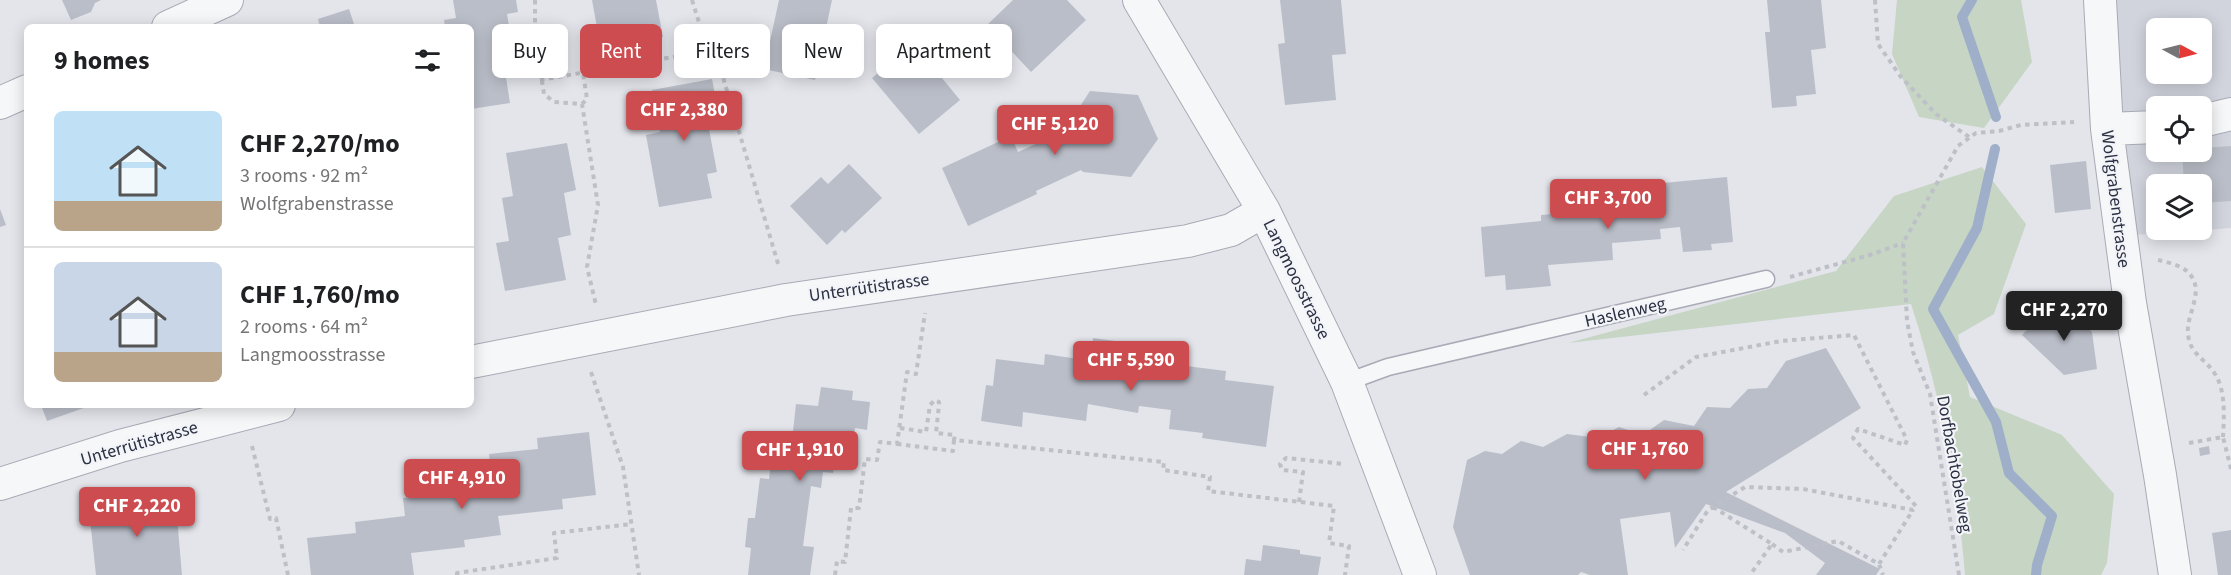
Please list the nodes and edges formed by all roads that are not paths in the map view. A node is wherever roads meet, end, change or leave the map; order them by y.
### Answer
1 (226, 0) edge
2 (1138, 0) edge
3 (2100, 0) edge
4 (174, 24) edge
5 (24, 92) edge
6 (0, 103) edge
7 (2231, 114) edge
8 (2212, 119) edge
9 (2146, 127) edge
10 (2107, 129) junction
11 (1264, 211) junction
12 (1766, 279) road end
13 (474, 361) edge
14 (1347, 382) junction
15 (266, 408) edge
16 (0, 484) edge
17 (1420, 575) edge
18 (2175, 575) edge

1 - 4 street
2 - 11 street, Langmoosstrasse
3 - 10 street, Wolfgrabenstrasse
5 - 6 street
7 - 8 street
9 - 10 street
10 - 18 street, Wolfgrabenstrasse
11 - 13 street, Unterrütistrasse
11 - 14 street, Langmoosstrasse
12 - 14 lane, Haslenweg
14 - 17 street, Langmoosstrasse
15 - 16 street, Unterrütistrasse

